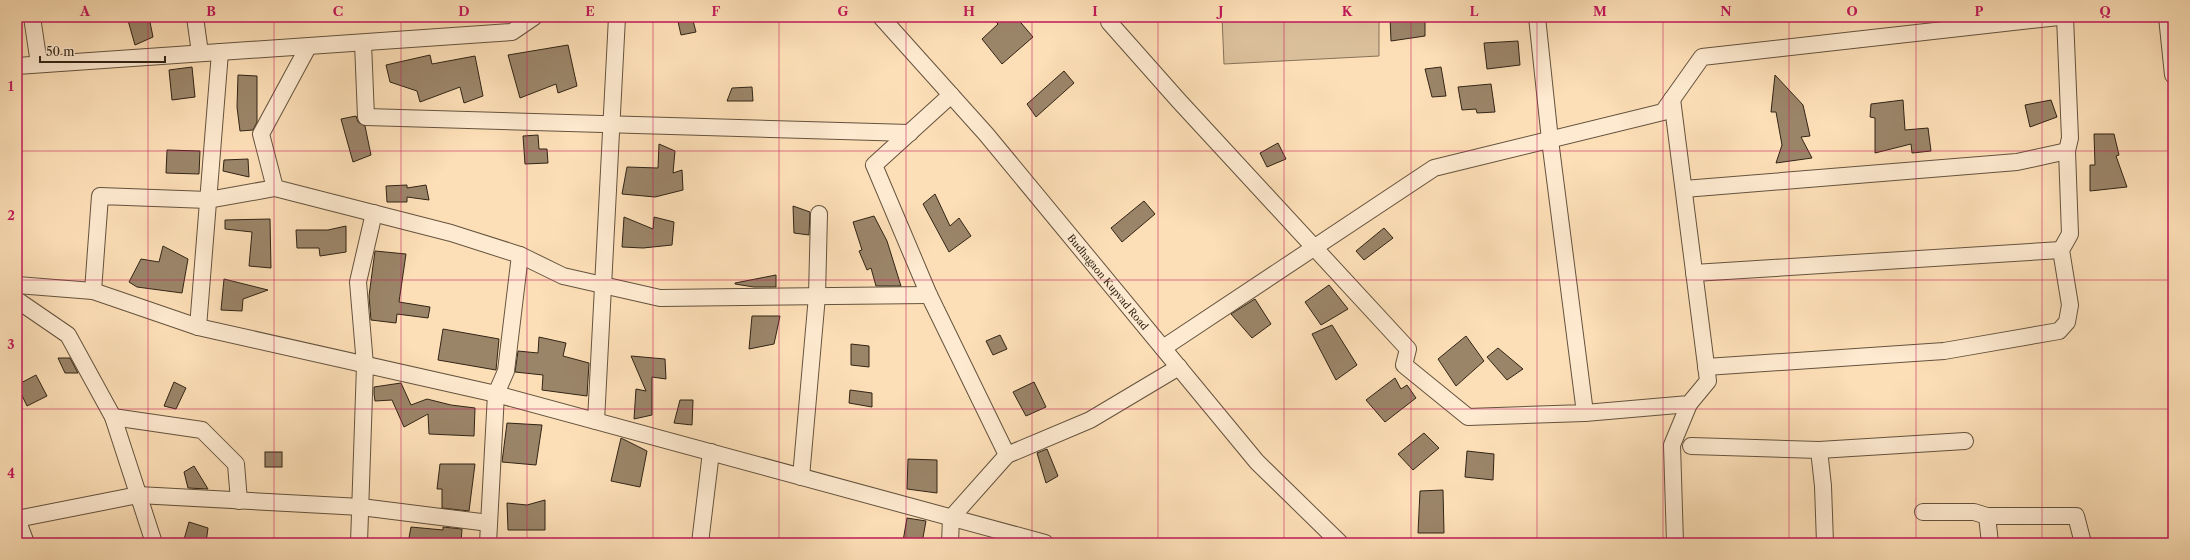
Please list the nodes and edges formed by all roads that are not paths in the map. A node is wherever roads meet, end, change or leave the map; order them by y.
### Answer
1 (32, 17) edge
2 (195, 17) edge
3 (534, 17) edge
4 (617, 17) edge
5 (881, 17) edge
6 (1537, 17) edge
7 (2059, 17) edge
8 (2065, 17) edge
9 (2167, 17) edge
10 (1110, 22) dead end
11 (363, 43) junction
12 (308, 47) junction
13 (220, 52) junction
14 (200, 53) junction
15 (39, 64) junction
16 (17, 66) edge
17 (2173, 75) edge
18 (951, 95) junction
19 (1672, 99) junction
20 (612, 124) junction
21 (910, 133) junction
22 (1550, 140) junction
23 (2067, 151) junction
24 (275, 188) junction
25 (1684, 189) junction
26 (208, 200) junction
27 (374, 213) junction
28 (819, 214) dead end
29 (1315, 247) junction
30 (2060, 250) junction
31 (520, 255) junction
32 (1694, 273) junction
33 (17, 285) edge
34 (603, 285) junction
35 (92, 291) junction
36 (929, 294) junction
37 (817, 296) junction
38 (17, 300) edge
39 (198, 327) junction
40 (1163, 348) junction
41 (365, 365) junction
42 (1179, 367) junction
43 (1706, 367) junction
44 (496, 394) junction
45 (1689, 404) junction
46 (1585, 413) junction
47 (113, 417) junction
48 (596, 421) junction
49 (1965, 441) dead end
50 (1692, 446) dead end
51 (1819, 450) junction
52 (711, 452) junction
53 (1007, 455) junction
54 (801, 477) junction
55 (138, 495) junction
56 (239, 500) junction
57 (361, 507) junction
58 (1922, 512) dead end
59 (1987, 516) junction
60 (951, 518) junction
61 (490, 523) junction
62 (26, 543) edge
63 (154, 543) edge
64 (359, 543) edge
65 (488, 543) edge
66 (700, 543) edge
67 (950, 543) edge
68 (1045, 543) edge
69 (1340, 543) edge
70 (1675, 543) edge
71 (1825, 543) edge
72 (1990, 543) edge
73 (2083, 543) edge

1 - 15 street
2 - 14 street
3 - 11 street
4 - 20 street
5 - 18 street, Budhagaon Kupvad Road
6 - 22 street
7 - 19 street
8 - 23 street
9 - 17 street
10 - 29 street
11 - 12 street
11 - 20 street
12 - 13 street
12 - 24 street
13 - 14 street
13 - 26 street
14 - 15 street
15 - 16 street
18 - 21 street
18 - 40 street, Budhagaon Kupvad Road
19 - 22 street
19 - 25 street
20 - 21 street
20 - 34 street
21 - 36 street
22 - 29 street
22 - 46 street
23 - 25 street
23 - 30 street
24 - 26 street
24 - 27 street
25 - 32 street
26 - 35 street
26 - 39 street
27 - 31 street
27 - 41 street
28 - 37 street
29 - 40 street
29 - 46 street
30 - 32 street
30 - 43 street
31 - 34 street
31 - 44 street
32 - 43 street
33 - 35 street
34 - 37 street
34 - 48 street
35 - 39 street
36 - 37 street
36 - 53 street
37 - 54 street
38 - 47 street
39 - 41 street
40 - 42 street, Budhagaon Kupvad Road
41 - 44 street
41 - 57 street
42 - 53 street
42 - 69 street, Budhagaon Kupvad Road
43 - 45 street
44 - 48 street
44 - 61 street
45 - 46 street
45 - 70 street
47 - 55 street
47 - 56 street
48 - 52 street
49 - 51 street
50 - 51 street
51 - 71 street
52 - 54 street
52 - 66 street
53 - 60 street
54 - 60 street
55 - 56 street
55 - 62 street
55 - 63 street
56 - 57 street
57 - 61 street
57 - 64 street
58 - 59 street
59 - 72 street
59 - 73 street
60 - 67 street
60 - 68 street
61 - 65 street

